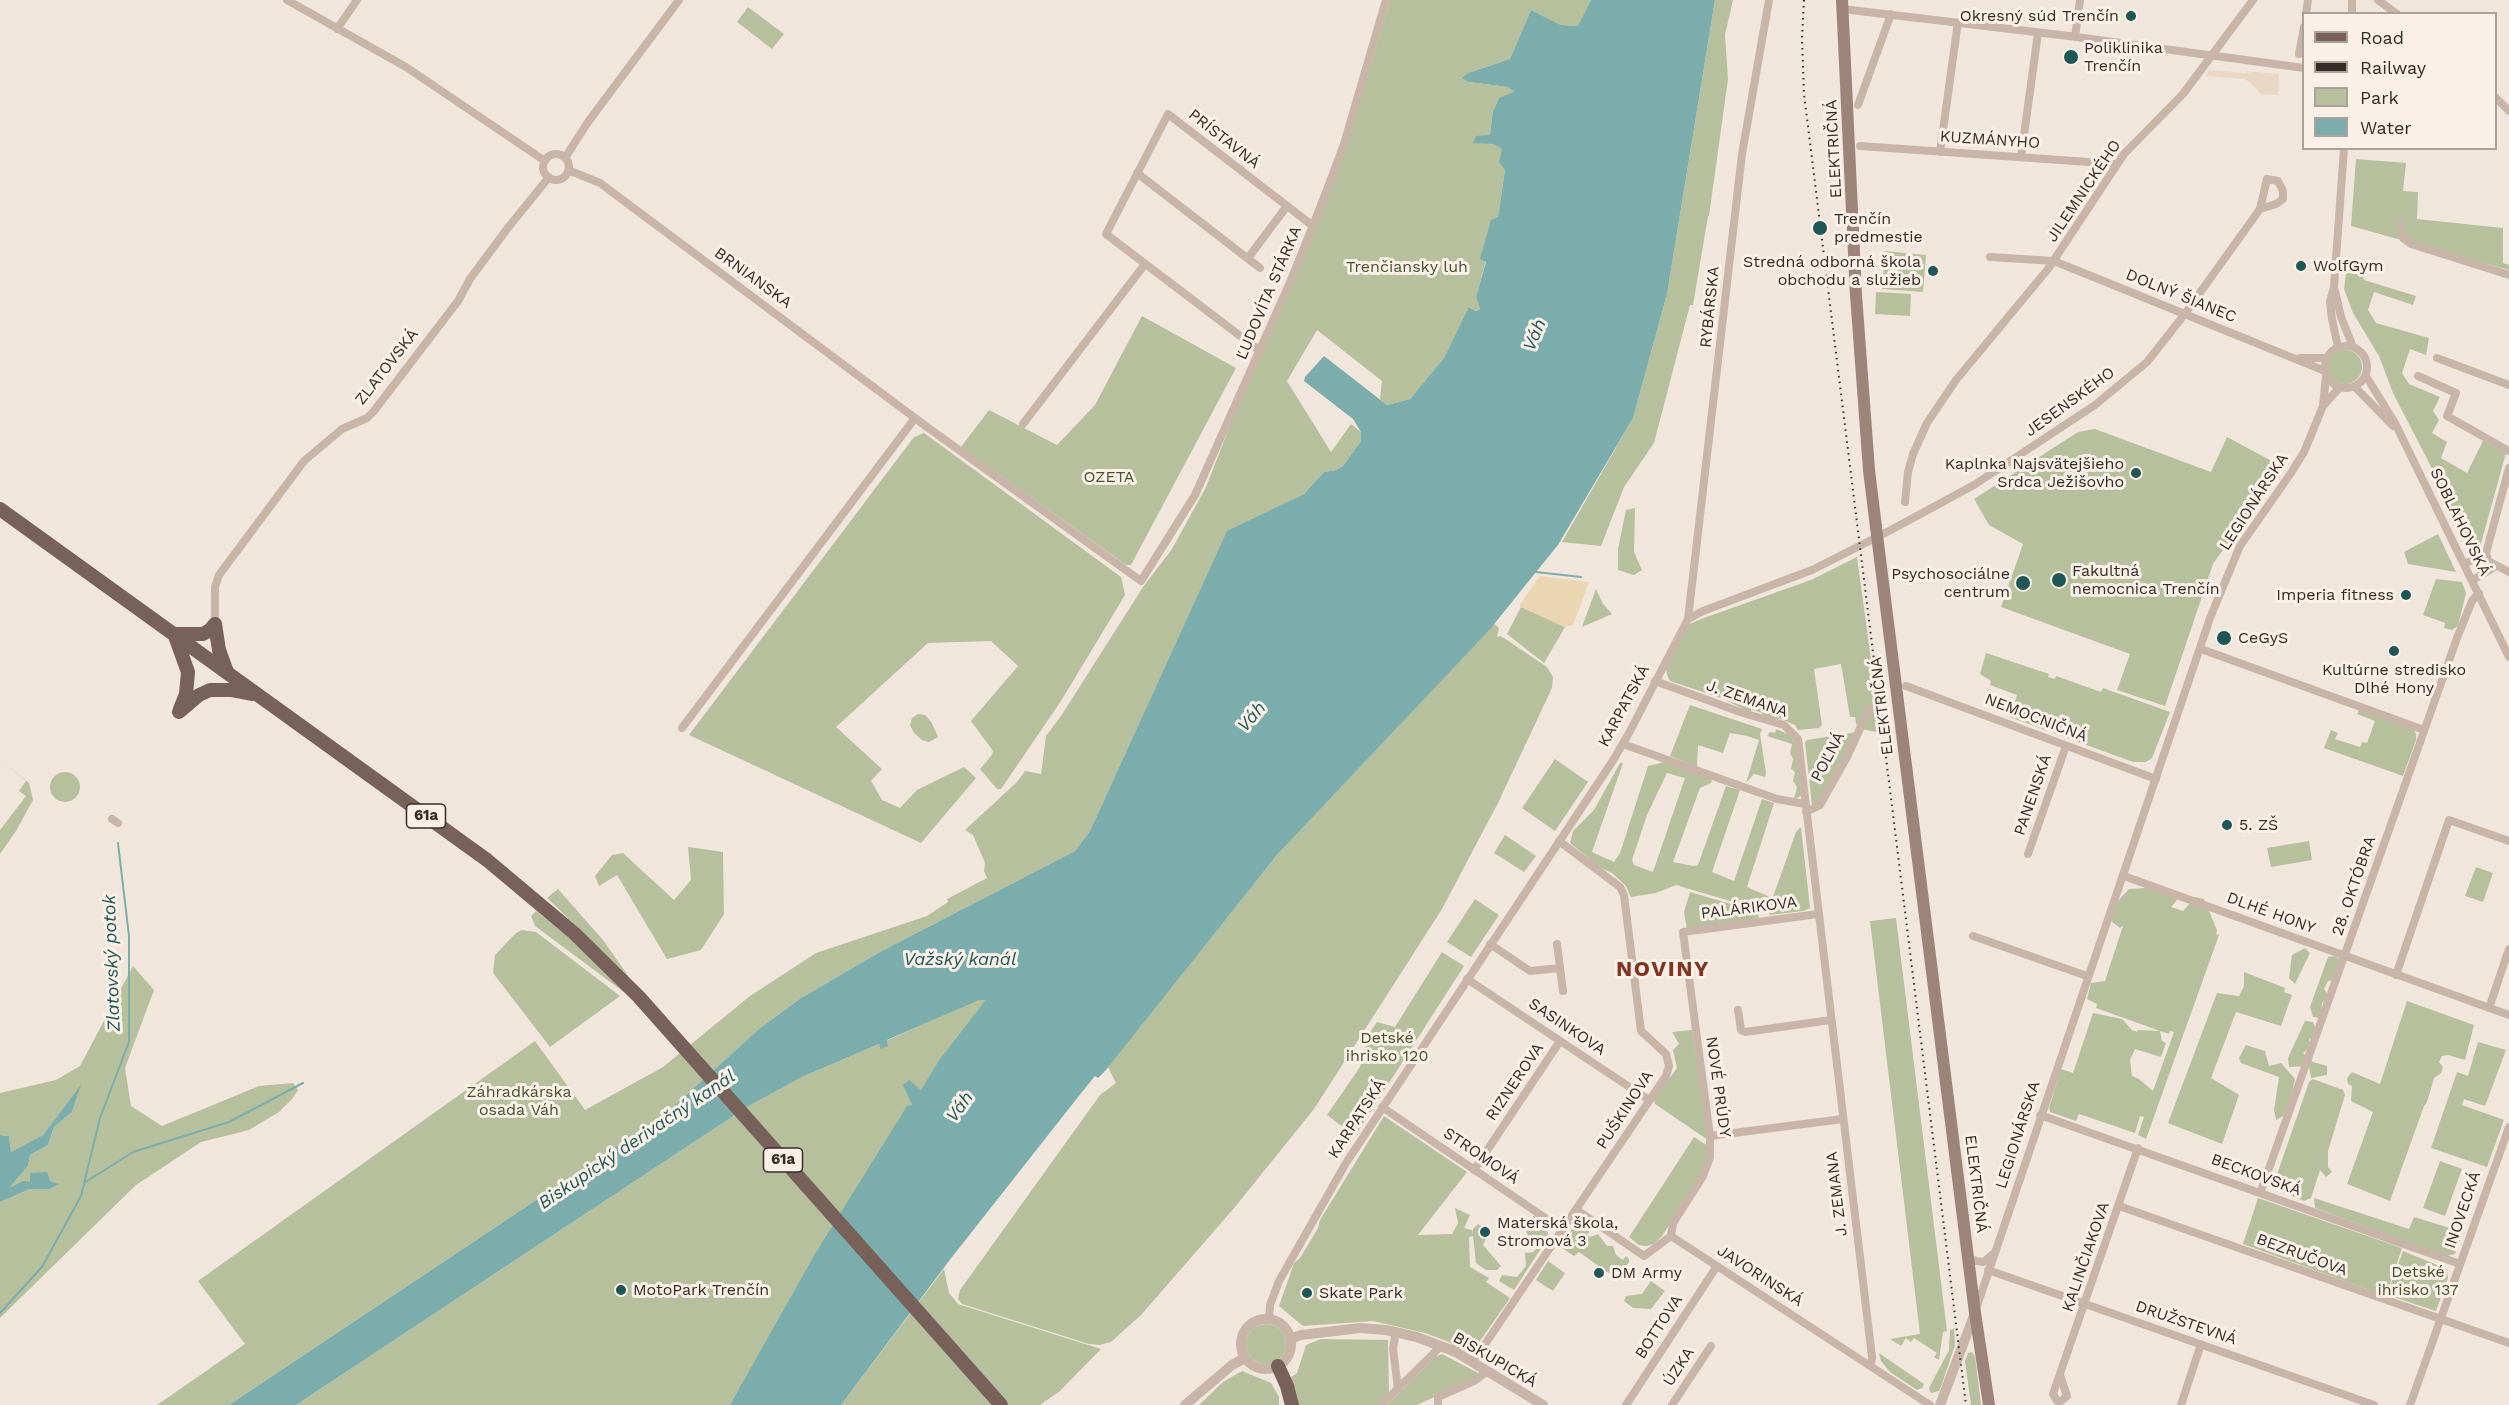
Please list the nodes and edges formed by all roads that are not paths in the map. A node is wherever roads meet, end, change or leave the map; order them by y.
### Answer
1 (287, 0) edge
2 (357, 0) edge
3 (679, 0) edge
4 (1386, 0) edge
5 (1769, 0) edge
6 (2080, 0) edge
7 (2253, 0) edge
8 (2378, 0) edge
9 (1842, 4) edge
10 (2394, 12) edge
11 (1892, 14) junction
12 (1958, 22) junction
13 (338, 29) junction
14 (2038, 33) junction
15 (2075, 37) junction
16 (2302, 38) edge
17 (2214, 54) junction
18 (2299, 54) dead end
19 (2302, 68) edge
20 (2497, 99) edge
21 (1858, 105) dead end
22 (2509, 111) edge
23 (1860, 146) dead end
24 (2344, 150) edge
25 (1940, 152) junction
26 (2021, 157) junction
27 (565, 158) junction
28 (545, 161) junction
29 (2117, 164) junction
30 (568, 170) junction
31 (1137, 173) junction
32 (549, 177) junction
33 (1287, 206) junction
34 (2260, 209) dead end
35 (2400, 223) dead end
36 (1313, 226) junction
37 (1990, 257) dead end
38 (1248, 258) junction
39 (2054, 261) junction
40 (1145, 264) junction
41 (1260, 268) dead end
42 (2509, 275) edge
43 (2334, 287) junction
44 (2184, 315) junction
45 (2338, 347) junction
46 (2353, 347) junction
47 (1260, 351) junction
48 (2296, 358) junction
49 (2327, 358) junction
50 (2437, 358) dead end
51 (2325, 374) junction
52 (2366, 376) junction
53 (2418, 376) dead end
54 (2509, 385) edge
55 (2355, 387) junction
56 (2339, 388) junction
57 (2323, 406) junction
58 (915, 418) junction
59 (1023, 424) dead end
60 (2399, 434) junction
61 (2509, 451) edge
62 (2509, 468) edge
63 (1905, 502) dead end
64 (0, 509) edge
65 (2490, 560) junction
66 (2465, 564) junction
67 (2509, 572) edge
68 (2473, 580) junction
69 (1141, 581) joint
70 (2479, 593) junction
71 (1688, 619) junction
72 (215, 624) junction
73 (174, 634) junction
74 (2201, 649) junction
75 (2509, 657) edge
76 (227, 672) junction
77 (1655, 681) junction
78 (1906, 686) dead end
79 (260, 696) junction
80 (1869, 709) dead end
81 (682, 728) dead end
82 (2424, 730) junction
83 (1623, 744) junction
84 (2066, 746) junction
85 (2156, 779) junction
86 (1806, 808) junction
87 (2509, 841) edge
88 (1559, 842) junction
89 (2028, 854) dead end
90 (2124, 876) junction
91 (1818, 915) junction
92 (1683, 932) joint
93 (1973, 936) dead end
94 (1490, 944) junction
95 (1557, 944) dead end
96 (2509, 949) edge
97 (2345, 957) junction
98 (1560, 968) junction
99 (2396, 975) junction
100 (2087, 976) junction
101 (1467, 979) junction
102 (1563, 991) dead end
103 (2489, 1008) junction
104 (1738, 1010) dead end
105 (2509, 1015) edge
106 (1832, 1020) junction
107 (1560, 1041) junction
108 (1649, 1100) junction
109 (1382, 1107) junction
110 (2040, 1115) junction
111 (1843, 1119) junction
112 (2509, 1127) edge
113 (1710, 1137) junction
114 (2507, 1141) edge
115 (2138, 1148) junction
116 (1474, 1170) junction
117 (2261, 1191) junction
118 (2119, 1206) junction
119 (1577, 1210) junction
120 (1563, 1230) junction
121 (1671, 1236) junction
122 (1995, 1251) junction
123 (1968, 1257) junction
124 (2460, 1264) junction
125 (1717, 1266) junction
126 (1988, 1270) junction
127 (894, 1286) junction
128 (2086, 1305) junction
129 (1975, 1313) junction
130 (1269, 1320) junction
131 (2440, 1320) junction
132 (1396, 1332) junction
133 (1290, 1339) junction
134 (2509, 1343) edge
135 (2201, 1344) junction
136 (1441, 1346) junction
137 (1711, 1346) dead end
138 (1245, 1358) junction
139 (1982, 1360) junction
140 (1958, 1361) junction
141 (1473, 1362) junction
142 (1871, 1365) junction
143 (1278, 1366) junction
144 (1488, 1371) junction
145 (2060, 1375) dead end
146 (1398, 1389) junction
147 (1000, 1405) edge
148 (1009, 1405) edge
149 (1185, 1405) edge
150 (1292, 1405) edge
151 (1381, 1405) edge
152 (1438, 1405) edge
153 (1543, 1405) edge
154 (1626, 1405) edge
155 (1672, 1405) edge
156 (1930, 1405) edge
157 (1940, 1405) edge
158 (1989, 1405) edge
159 (2181, 1405) edge
160 (2374, 1405) edge
161 (2410, 1405) edge

1 - 13 street
2 - 13 street
3 - 27 street
4 - 36 street, ĽUDOVÍTA STÁRKA
5 - 71 street, RYBÁRSKA
6 - 15 street
7 - 17 street, JILEMNICKÉHO
8 - 10 street
9 - 11 street
9 - 123 main road, ELEKTRIČNÁ, bridge
11 - 12 street
11 - 21 street
12 - 14 street
12 - 25 street
13 - 28 street
14 - 15 street
14 - 26 street
15 - 17 street
16 - 18 street
17 - 19 street
17 - 29 street, JILEMNICKÉHO
20 - 22 street
23 - 25 street, KUZMÁNYHO
24 - 43 street
25 - 26 street, KUZMÁNYHO
26 - 29 street, KUZMÁNYHO
27 - 28 street
27 - 30 street
28 - 32 street
29 - 39 street, JILEMNICKÉHO
30 - 32 street
30 - 58 street, BRNIANSKA
31 - 33 street, PRÍSTAVNÁ
31 - 38 street
31 - 40 street, PRÍSTAVNÁ
32 - 72 street, ZLATOVSKÁ
33 - 36 street, PRÍSTAVNÁ
33 - 38 street
34 - 44 street, JESENSKÉHO
35 - 42 street
36 - 47 street, ĽUDOVÍTA STÁRKA
37 - 39 street, JILEMNICKÉHO
38 - 41 street
39 - 44 street, DOLNÝ ŠIANEC
39 - 63 street, JILEMNICKÉHO
40 - 47 street, PRÍSTAVNÁ
40 - 59 street
43 - 45 street
43 - 46 street
44 - 48 street, DOLNÝ ŠIANEC
44 - 71 street, JESENSKÉHO
45 - 46 street
45 - 49 street
46 - 52 street
47 - 69 street, ĽUDOVÍTA STÁRKA
48 - 49 street, DOLNÝ ŠIANEC
48 - 51 street, DOLNÝ ŠIANEC
49 - 51 street, LEGIONÁRSKA
50 - 54 street
51 - 56 street
51 - 57 street, LEGIONÁRSKA
52 - 55 street
52 - 60 street, SOBLAHOVSKÁ
53 - 61 street
55 - 56 street
55 - 60 street, SOBLAHOVSKÁ
56 - 57 street, LEGIONÁRSKA
57 - 74 street, LEGIONÁRSKA
58 - 69 street, BRNIANSKA
58 - 81 street
60 - 66 street, SOBLAHOVSKÁ
62 - 65 street
64 - 73 main road, 61a
65 - 66 street
65 - 67 street
65 - 68 street
66 - 68 street, SOBLAHOVSKÁ
68 - 70 street, SOBLAHOVSKÁ
70 - 75 street, SOBLAHOVSKÁ
70 - 82 street, 28. OKTÓBRA
71 - 77 street, KARPATSKÁ
72 - 73 main road
72 - 76 main road
73 - 76 main road, 61a
73 - 79 main road
74 - 82 street
74 - 85 street, LEGIONÁRSKA
76 - 79 main road, 61a
77 - 83 street, KARPATSKÁ
77 - 86 street, J. ZEMANA
78 - 84 street, NEMOCNIČNÁ
79 - 127 main road, 61a
80 - 86 street, POĽNÁ
82 - 97 street, 28. OKTÓBRA
83 - 86 street
83 - 88 street, KARPATSKÁ
84 - 85 street, NEMOCNIČNÁ
84 - 89 street, PANENSKÁ
85 - 90 street, LEGIONÁRSKA
86 - 91 street, J. ZEMANA
87 - 99 street
88 - 94 street, KARPATSKÁ
88 - 108 street, PUŠKINOVA
90 - 97 street, DLHÉ HONY
90 - 100 street, LEGIONÁRSKA
91 - 92 street, PALÁRIKOVA
91 - 106 street, J. ZEMANA
92 - 113 street, NOVÉ PRÚDY
93 - 100 street
94 - 98 street
94 - 101 street, KARPATSKÁ
95 - 98 street
96 - 103 street
97 - 99 street, DLHÉ HONY
97 - 117 street, 28. OKTÓBRA
98 - 102 street
99 - 103 street, DLHÉ HONY
100 - 110 street, LEGIONÁRSKA
101 - 107 street, SASINKOVA
101 - 109 street, KARPATSKÁ
103 - 105 street, DLHÉ HONY
104 - 106 street
106 - 111 street, J. ZEMANA
107 - 108 street, SASINKOVA
107 - 116 street, RIZNEROVA
108 - 119 street, PUŠKINOVA
109 - 116 street, STROMOVÁ
109 - 130 street, KARPATSKÁ
110 - 115 street, BECKOVSKÁ
110 - 122 street, LEGIONÁRSKA
111 - 113 street
111 - 142 street, J. ZEMANA
112 - 114 street, INOVECKÁ
113 - 121 street, NOVÉ PRÚDY
114 - 124 street, INOVECKÁ
115 - 117 street, BECKOVSKÁ
115 - 118 street, KALINČIAKOVA
116 - 120 street, STROMOVÁ
117 - 124 street, BECKOVSKÁ
118 - 128 street, KALINČIAKOVA
118 - 131 street, BEZRUČOVA
119 - 120 street, PUŠKINOVA
119 - 121 street
120 - 141 street, PUŠKINOVA
121 - 125 street, JAVORINSKÁ
122 - 123 street
122 - 126 street, LEGIONÁRSKA
123 - 129 main road, ELEKTRIČNÁ
124 - 131 street, INOVECKÁ
125 - 142 street, JAVORINSKÁ
125 - 154 street, BOTTOVA
126 - 128 street, DRUŽSTEVNÁ
126 - 129 street, LEGIONÁRSKA
127 - 147 main road, 61a
127 - 148 main road, 61a
128 - 135 street, DRUŽSTEVNÁ
128 - 145 street, KALINČIAKOVA
129 - 139 main road, ELEKTRIČNÁ
129 - 140 street, LEGIONÁRSKA
130 - 133 street
130 - 138 street
131 - 134 street, BEZRUČOVA
131 - 161 street, INOVECKÁ
132 - 133 street, BISKUPICKÁ
132 - 136 street, BISKUPICKÁ
132 - 146 street
133 - 143 street
135 - 159 street
135 - 160 street, DRUŽSTEVNÁ
136 - 141 street, BISKUPICKÁ
136 - 146 street
137 - 155 street, ÚZKA
138 - 143 street
138 - 149 street
139 - 140 street
139 - 158 main road, ELEKTRIČNÁ
140 - 157 street, LEGIONÁRSKA
141 - 144 street, BISKUPICKÁ
142 - 156 street, JAVORINSKÁ
143 - 150 main road
144 - 152 street
144 - 153 street, BISKUPICKÁ
146 - 151 street

